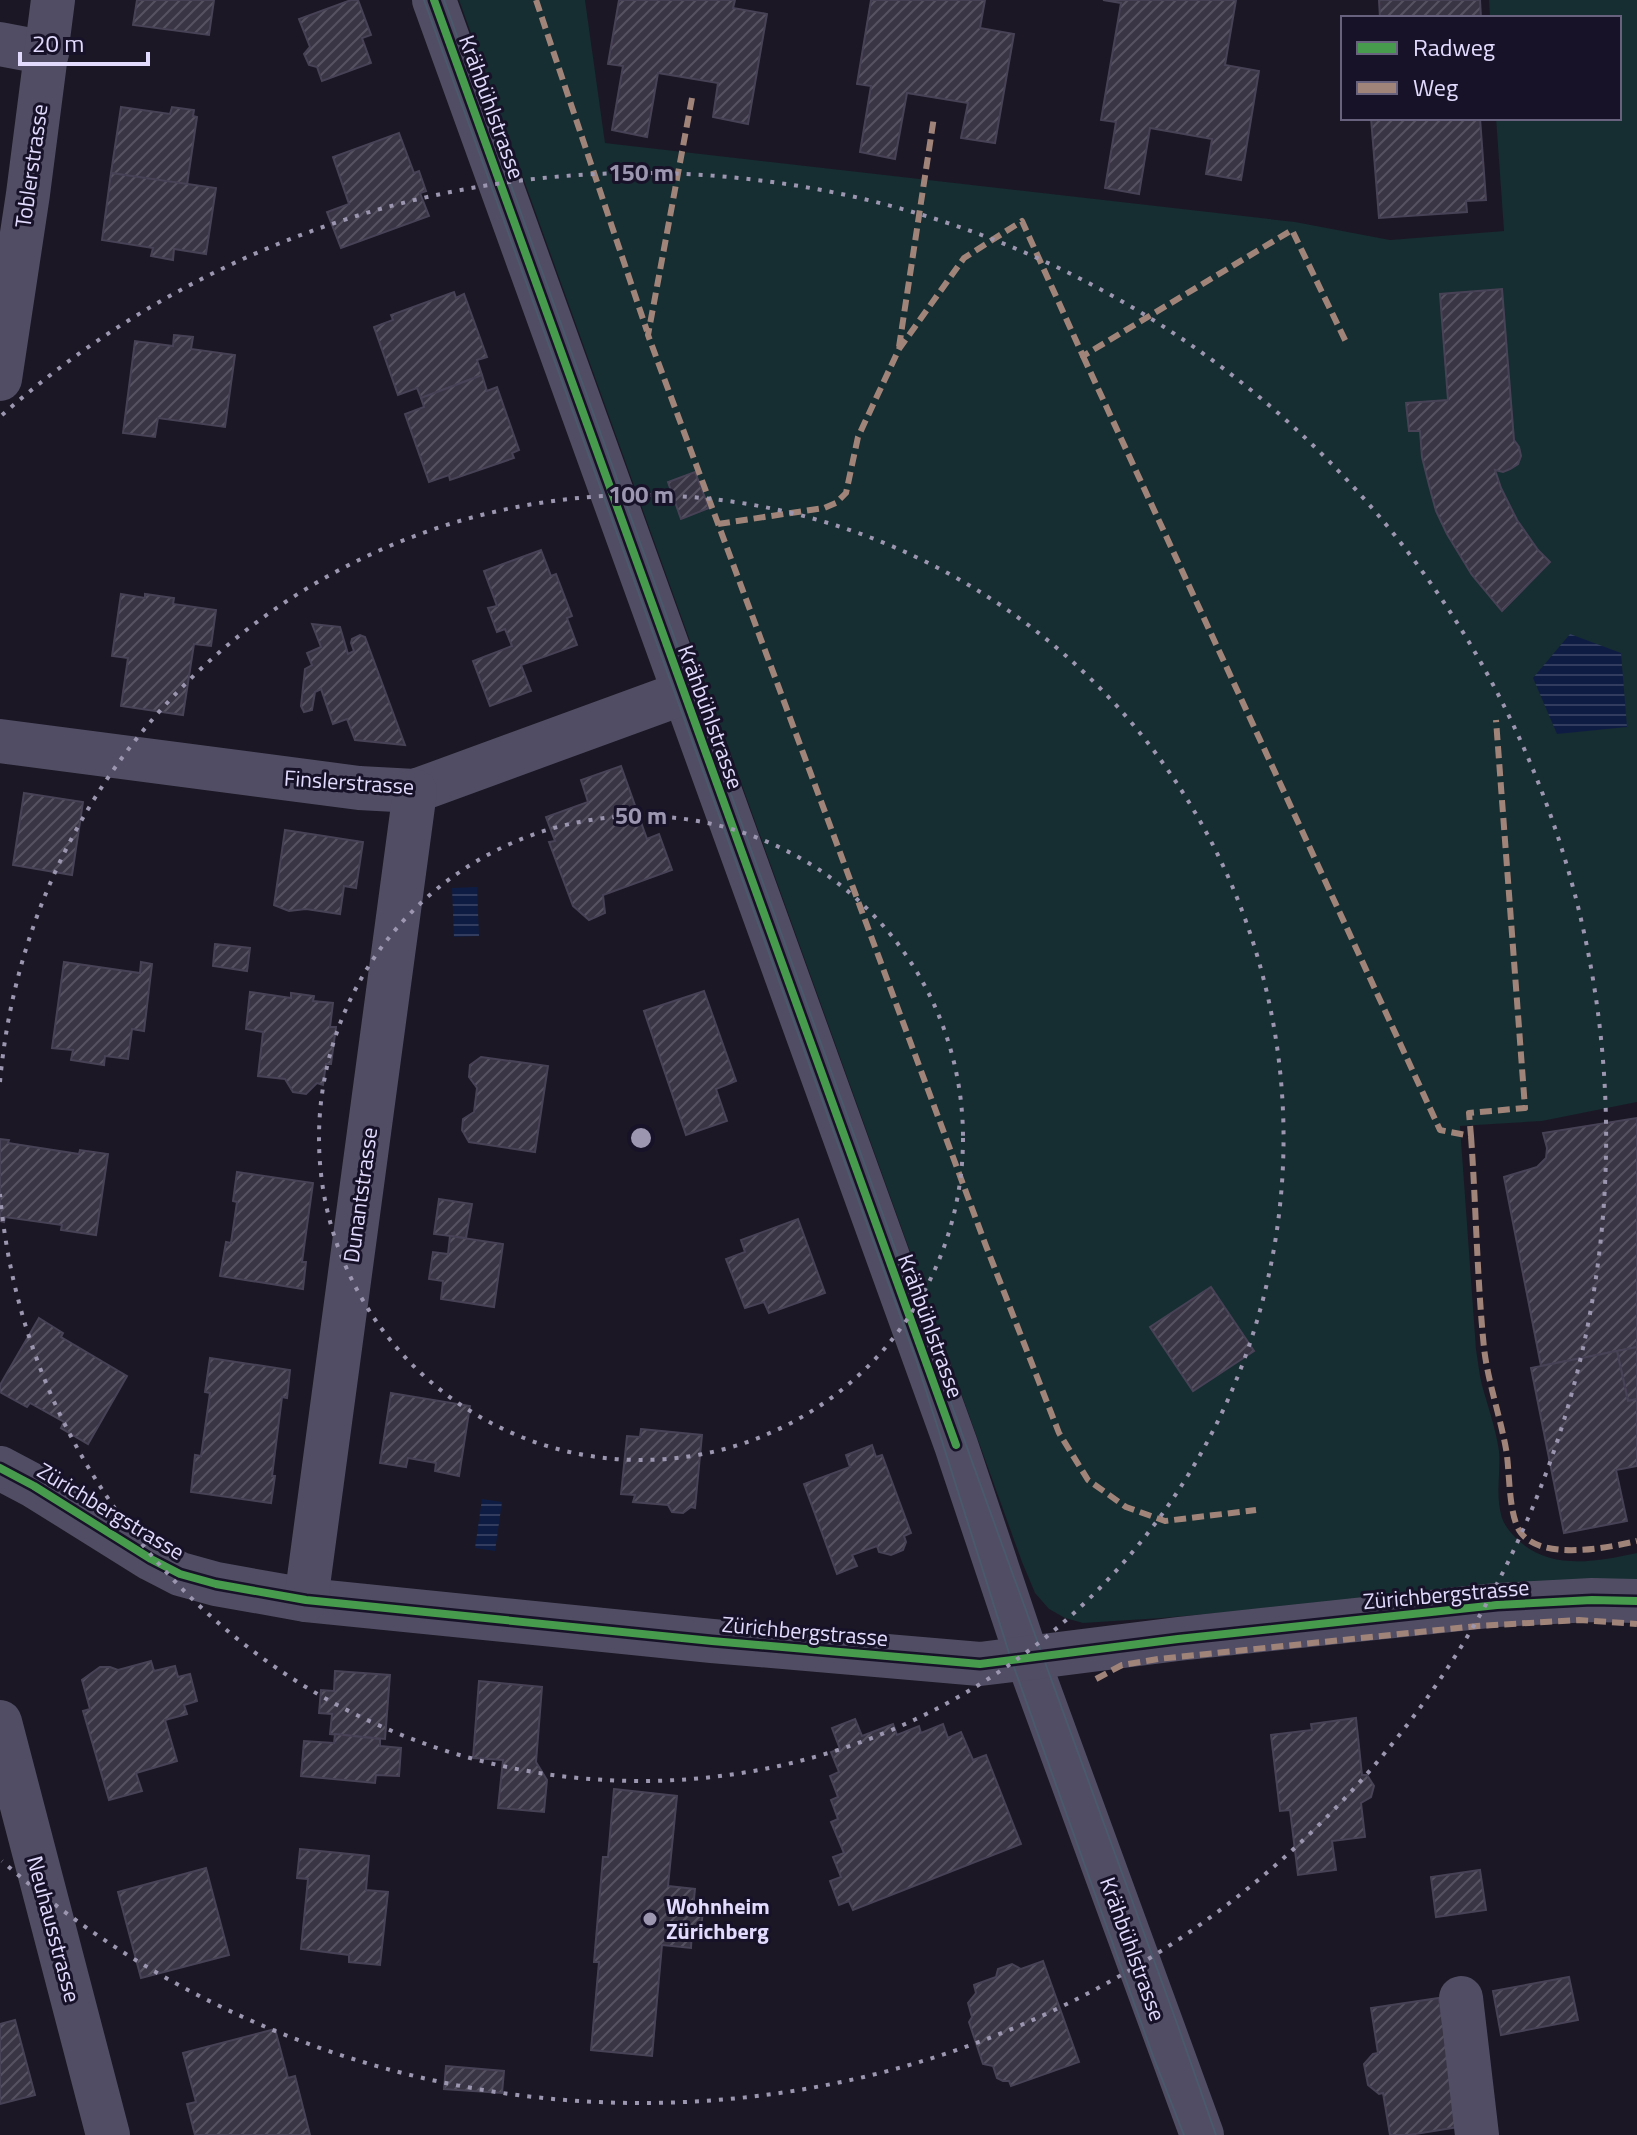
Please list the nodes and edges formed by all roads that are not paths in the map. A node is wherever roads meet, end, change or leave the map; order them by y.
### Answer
1 (53, 0) edge
2 (434, 0) edge
3 (0, 44) edge
4 (47, 53) junction
5 (0, 379) edge
6 (683, 693) junction
7 (0, 741) edge
8 (415, 791) junction
9 (0, 1468) edge
10 (306, 1600) junction
11 (1637, 1601) edge
12 (1027, 1657) junction
13 (0, 1722) edge
14 (1461, 1998) dead end
15 (108, 2135) edge
16 (1202, 2135) edge
17 (1477, 2135) edge

1 - 4 street, Toblerstrasse
2 - 6 street, Krähbühlstrasse
3 - 4 street
4 - 5 street, Toblerstrasse
6 - 8 street, Finslerstrasse
6 - 12 street, Krähbühlstrasse
7 - 8 street, Finslerstrasse
8 - 10 street, Dunantstrasse
9 - 10 street, Zürichbergstrasse
10 - 12 street, Zürichbergstrasse
11 - 12 street, Zürichbergstrasse
12 - 16 street, Krähbühlstrasse
13 - 15 street, Neuhausstrasse
14 - 17 street

